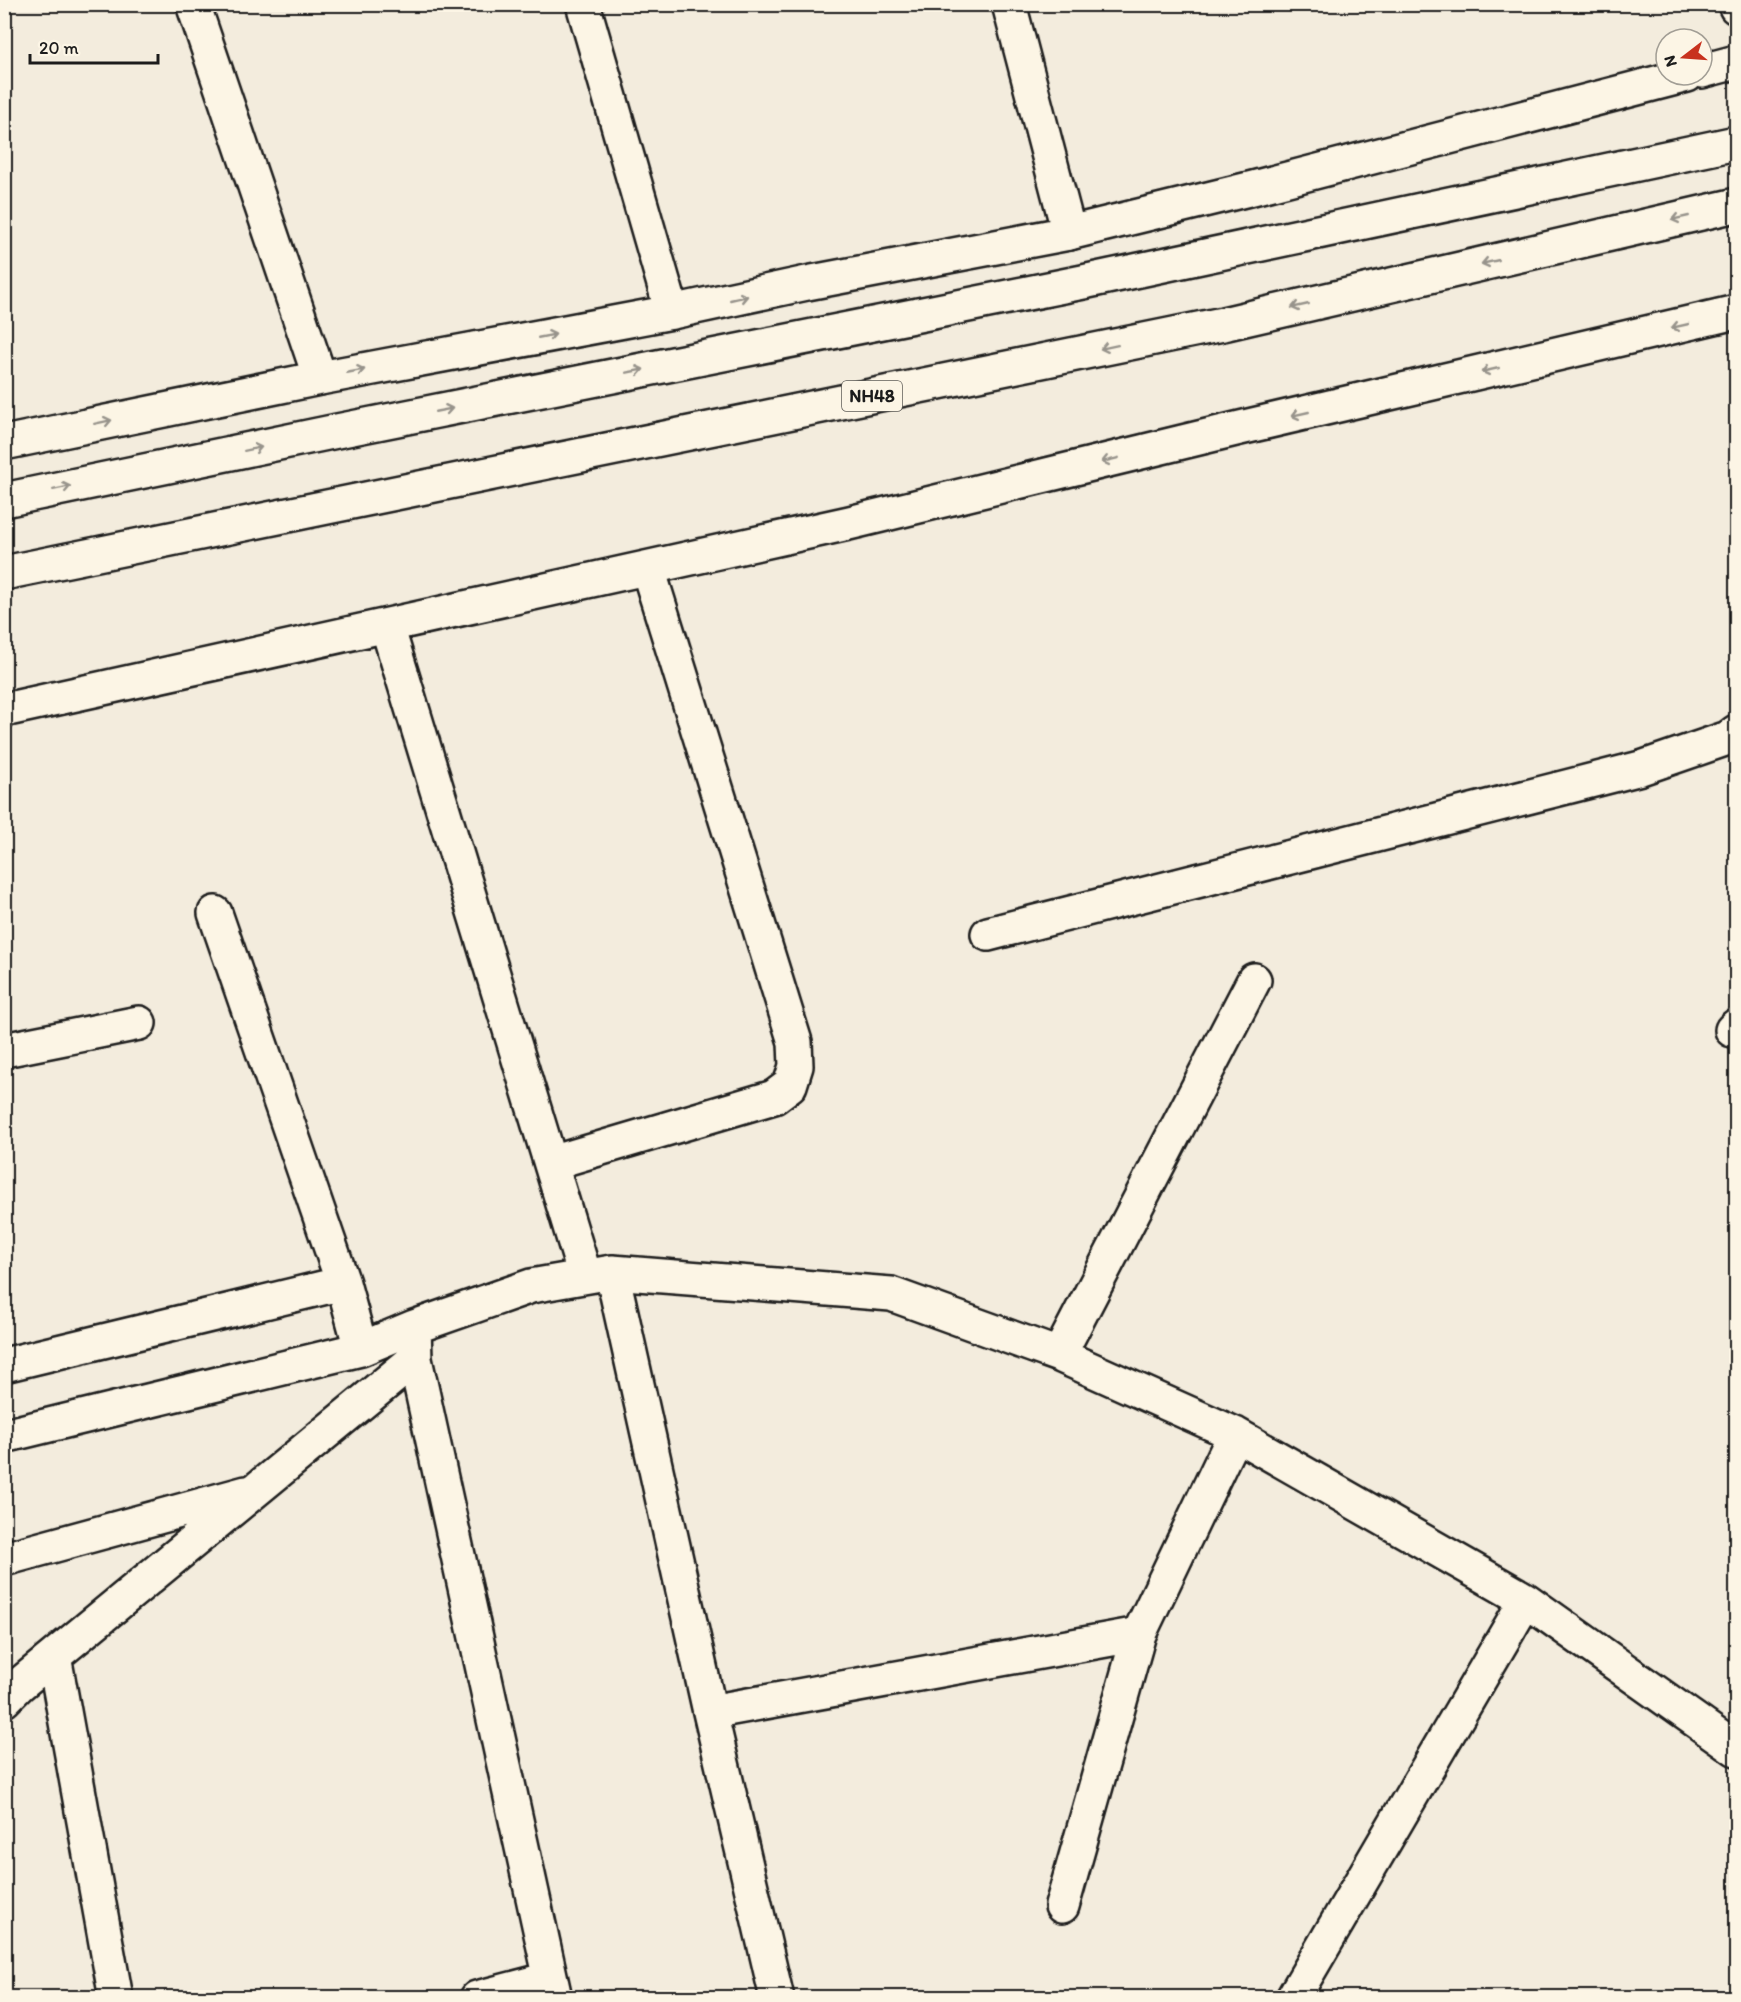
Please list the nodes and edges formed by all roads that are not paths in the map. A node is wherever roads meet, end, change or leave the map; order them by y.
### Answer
1 (193, 4) edge
2 (583, 4) edge
3 (1009, 4) edge
4 (1737, 62) edge
5 (1714, 68) edge
6 (1654, 84) edge
7 (1737, 143) edge
8 (1737, 205) edge
9 (1070, 233) junction
10 (672, 312) junction
11 (1737, 312) edge
12 (320, 378) junction
13 (4, 443) edge
14 (4, 500) edge
15 (648, 569) junction
16 (4, 573) edge
17 (387, 626) junction
18 (4, 710) edge
19 (1737, 732) edge
20 (215, 913) dead end
21 (988, 934) dead end
22 (1254, 980) dead end
23 (140, 1023) dead end
24 (4, 1050) edge
25 (551, 1163) junction
26 (598, 1274) junction
27 (343, 1283) junction
28 (414, 1327) junction
29 (362, 1349) junction
30 (1059, 1355) junction
31 (415, 1359) junction
32 (4, 1365) edge
33 (1235, 1434) junction
34 (4, 1436) edge
35 (256, 1490) junction
36 (4, 1559) edge
37 (1526, 1600) junction
38 (1139, 1634) junction
39 (54, 1656) junction
40 (4, 1700) edge
41 (710, 1712) junction
42 (1737, 1749) edge
43 (1062, 1906) dead end
44 (553, 1988) edge
45 (116, 1998) edge
46 (477, 1998) edge
47 (777, 1998) edge
48 (1293, 1998) edge

1 - 12 main road
2 - 10 main road
3 - 9 main road
4 - 5 main road
6 - 9 main road
14 -> 7 main road
8 -> 16 main road, NH48
10 -> 9 main road
12 -> 10 main road
11 -> 15 main road
13 -> 12 main road
15 - 17 main road
15 - 25 main road
17 - 18 main road
17 - 25 main road
19 - 21 main road
20 - 27 main road
22 - 30 main road
23 - 24 main road
25 - 26 main road
26 - 28 main road
26 - 30 main road
26 - 41 main road
27 - 29 main road
27 - 32 main road
28 - 29 main road
28 - 31 main road
29 - 34 main road
30 - 33 main road
31 - 35 main road
31 - 44 main road
33 - 37 main road
33 - 38 main road
35 - 36 main road
35 - 39 main road
37 - 42 main road
37 - 48 main road
38 - 41 main road
38 - 43 main road
39 - 40 main road
39 - 45 main road
41 - 47 main road
44 - 46 main road

